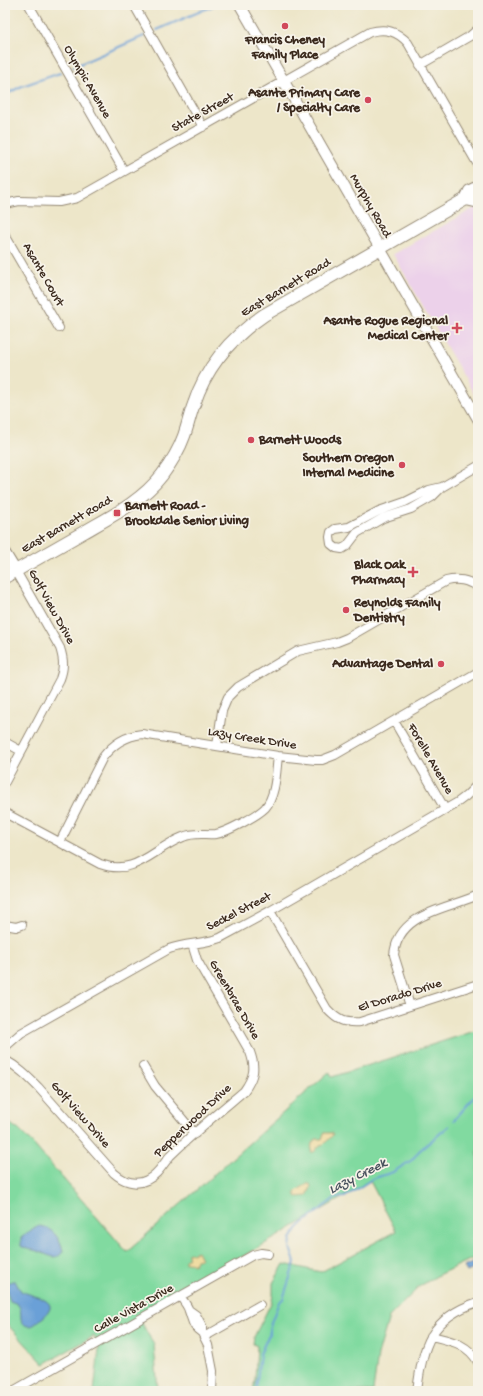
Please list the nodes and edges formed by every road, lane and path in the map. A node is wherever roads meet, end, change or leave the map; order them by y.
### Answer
1 (29, 5) edge
2 (134, 5) edge
3 (240, 5) edge
4 (478, 29) edge
5 (420, 65) junction
6 (284, 81) junction
7 (204, 127) junction
8 (478, 165) edge
9 (124, 171) junction
10 (478, 186) edge
11 (472, 199) edge
12 (5, 204) edge
13 (5, 235) edge
14 (380, 248) junction
15 (59, 328) dead end
16 (478, 419) edge
17 (478, 466) edge
18 (442, 487) junction
19 (5, 553) edge
20 (10, 574) edge
21 (478, 587) edge
22 (478, 672) edge
23 (394, 721) junction
24 (5, 742) edge
25 (217, 746) junction
26 (21, 751) junction
27 (278, 756) junction
28 (5, 782) edge
29 (478, 784) edge
30 (445, 809) junction
31 (5, 813) edge
32 (60, 842) junction
33 (478, 895) edge
34 (270, 910) junction
35 (5, 925) edge
36 (22, 925) dead end
37 (192, 944) junction
38 (478, 984) edge
39 (410, 1006) junction
40 (5, 1047) edge
41 (5, 1060) edge
42 (143, 1066) dead end
43 (254, 1067) joint
44 (195, 1134) junction
45 (137, 1183) joint
46 (268, 1254) dead end
47 (181, 1296) junction
48 (478, 1302) edge
49 (260, 1305) dead end
50 (203, 1335) junction
51 (431, 1336) junction
52 (478, 1362) edge
53 (13, 1391) edge
54 (212, 1391) edge
55 (417, 1391) edge

1 - 9 street, Olympic Avenue
2 - 7 street
3 - 6 street, Murphy Road
4 - 5 street
5 - 6 street, State Street
5 - 8 street, State Street
6 - 7 street, State Street
6 - 14 street, Murphy Road
7 - 9 street, State Street
9 - 12 street, State Street
10 - 11 main road, East Barnett Road
11 - 14 main road, East Barnett Road
13 - 15 street, Asante Court
14 - 16 street, Murphy Road
14 - 20 main road, East Barnett Road
17 - 18 street
18 - 18 street
19 - 20 street, Golf View Drive
20 - 26 street, Golf View Drive
21 - 25 street
22 - 23 street, Lazy Creek Drive
23 - 27 street, Lazy Creek Drive
23 - 30 street, Forelle Avenue
24 - 26 street
25 - 27 street, Lazy Creek Drive
25 - 32 street, Lazy Creek Drive
26 - 28 street, Golf View Drive
27 - 32 street
29 - 30 street, Seckel Street
30 - 34 street, Seckel Street
31 - 32 street
33 - 39 street
34 - 37 street, Seckel Street
34 - 39 street, El Dorado Drive
35 - 36 street
37 - 40 street, Seckel Street
37 - 43 street, Greenbrae Drive
38 - 39 street, El Dorado Drive
41 - 45 street, Golf View Drive
42 - 44 street
43 - 44 street, Pepperwood Drive
44 - 45 street, Pepperwood Drive
46 - 47 street, Calle Vista Drive
47 - 50 street
47 - 53 street, Calle Vista Drive
48 - 51 street
49 - 50 street
50 - 54 street
51 - 52 street
51 - 55 street

